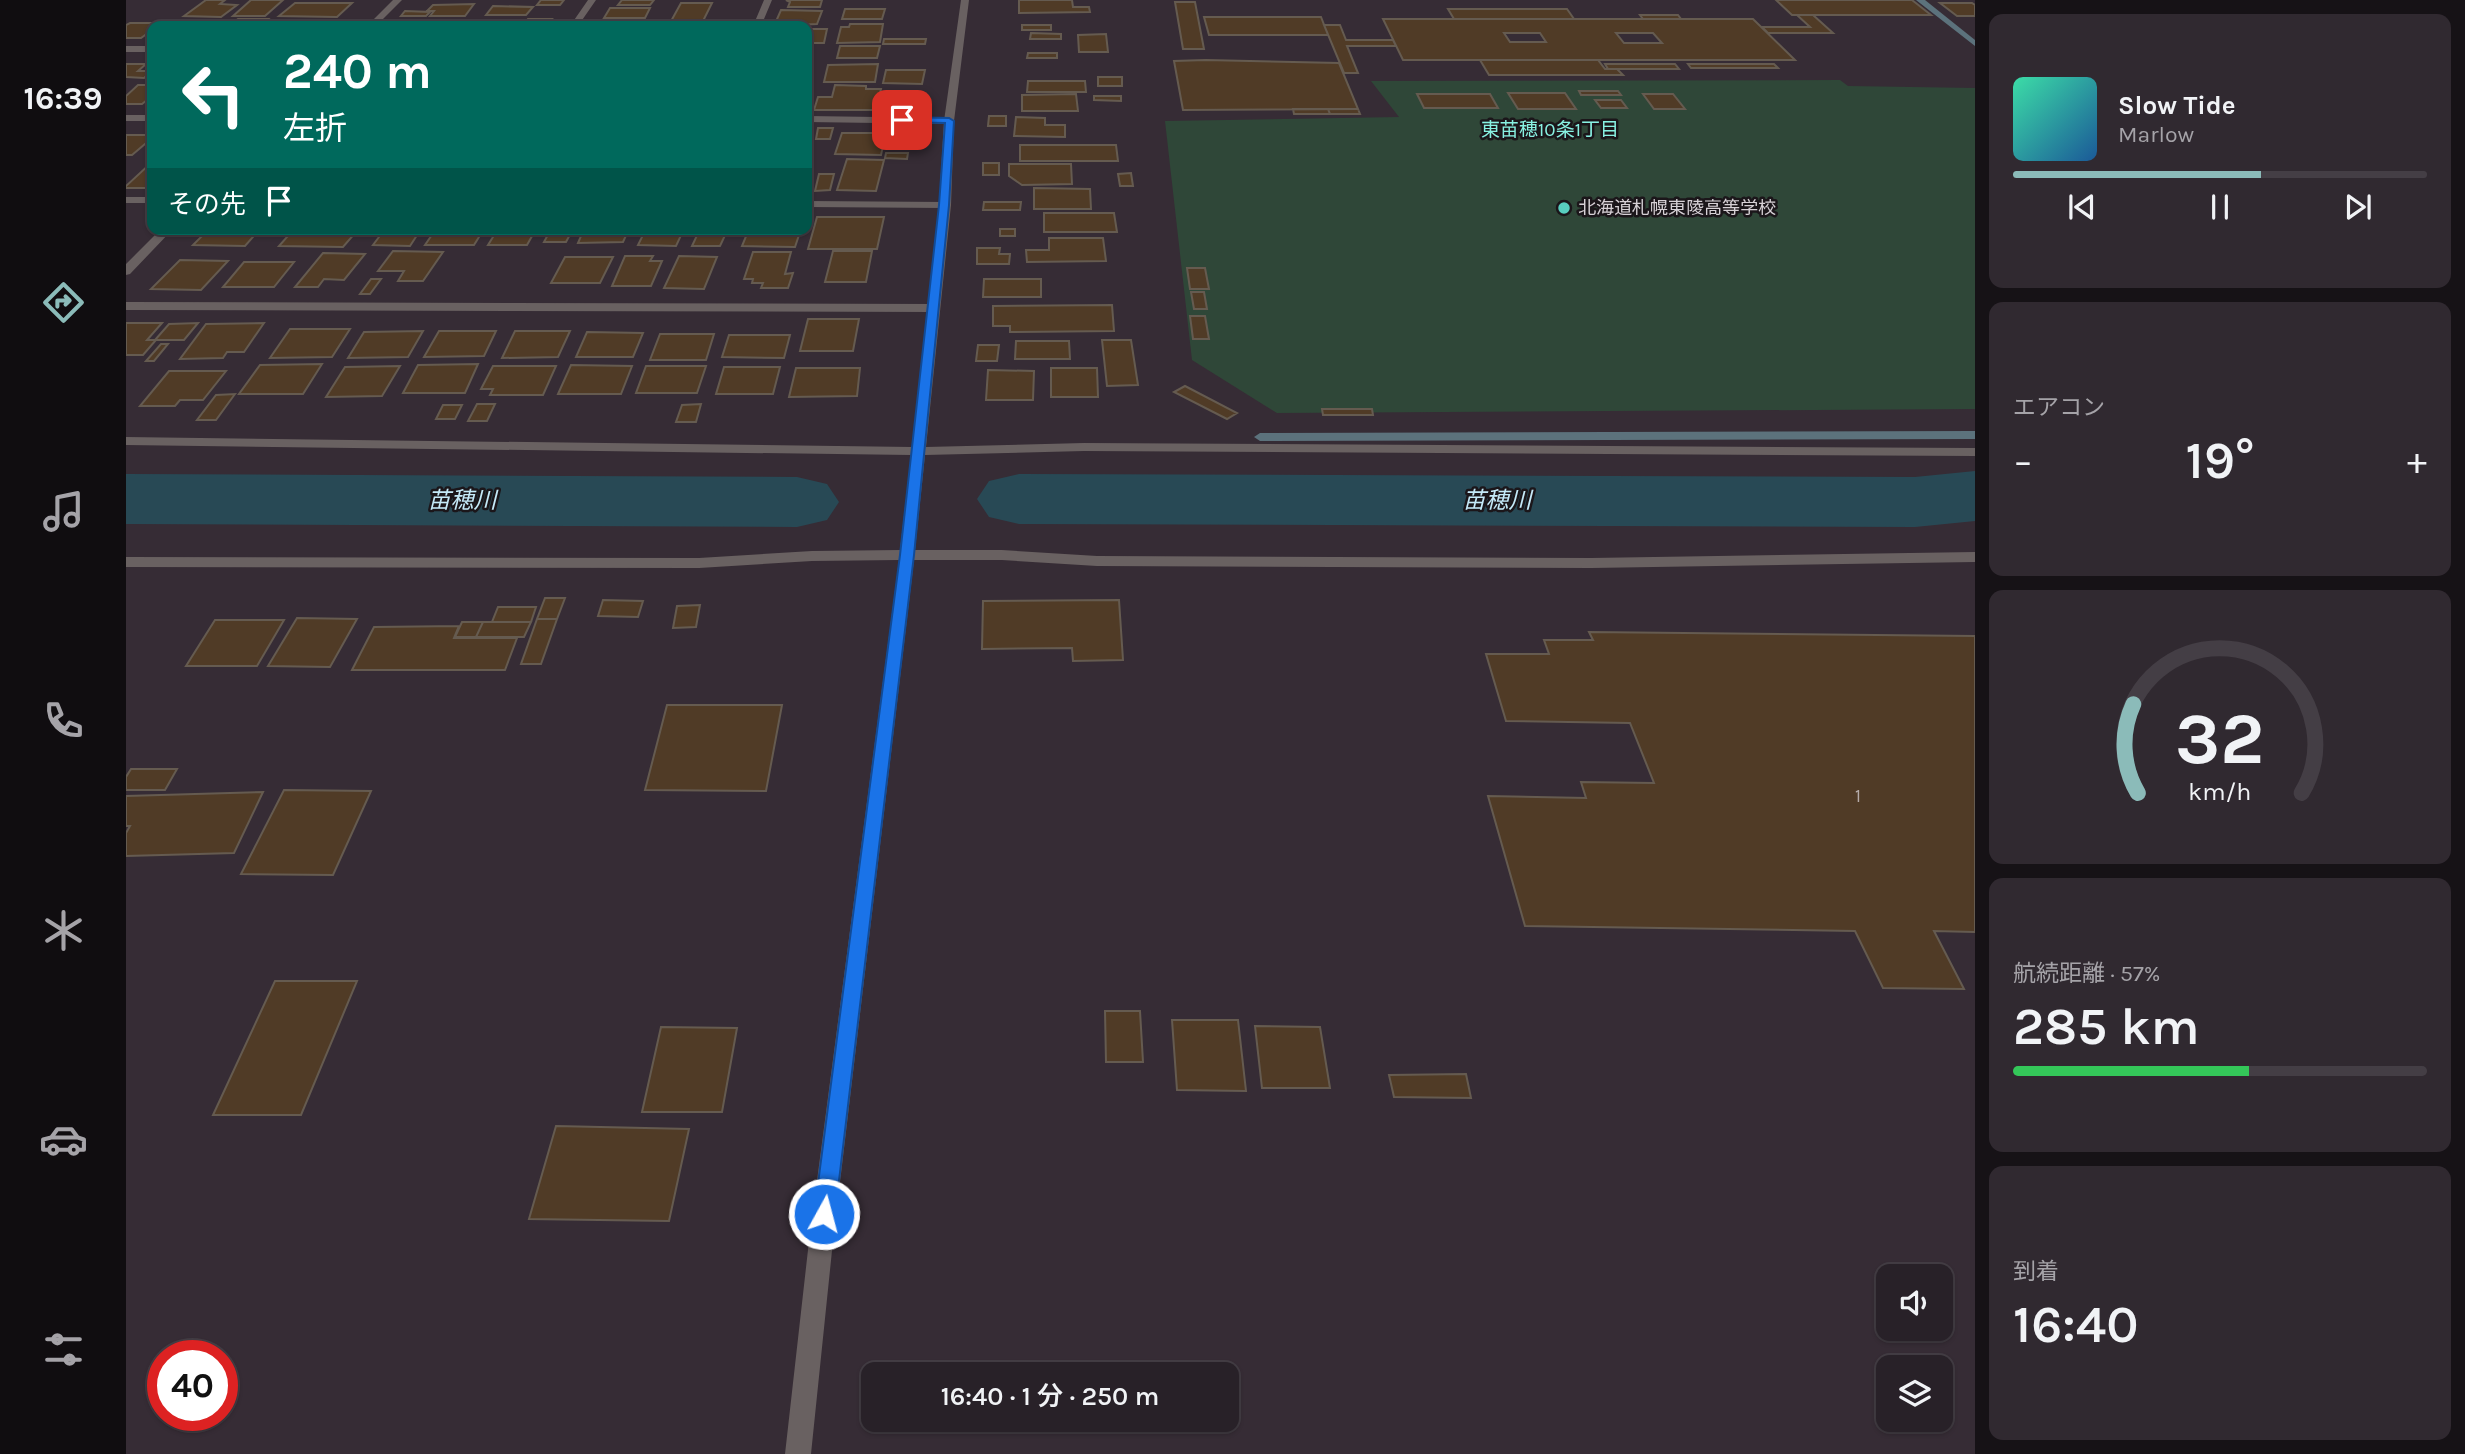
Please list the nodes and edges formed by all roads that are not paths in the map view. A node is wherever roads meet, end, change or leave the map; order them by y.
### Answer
1 (398, 0) edge
2 (592, 0) edge
3 (768, 0) edge
4 (965, 0) edge
5 (376, 21) edge
6 (577, 21) edge
7 (759, 21) edge
8 (126, 49) edge
9 (147, 49) edge
10 (126, 118) edge
11 (147, 118) edge
12 (812, 119) edge
13 (949, 121) junction
14 (126, 200) edge
15 (147, 200) edge
16 (812, 204) edge
17 (944, 205) junction
18 (162, 235) edge
19 (126, 271) edge
20 (126, 306) edge
21 (934, 308) junction
22 (126, 441) edge
23 (918, 451) junction
24 (1975, 452) edge
25 (907, 555) junction
26 (1975, 556) edge
27 (126, 562) edge
28 (798, 1454) edge

1 - 5 street
2 - 6 street
3 - 7 street
4 - 13 street
8 - 9 street
10 - 11 street
12 - 13 street
13 - 17 street
14 - 15 street
16 - 17 street
17 - 21 street
18 - 19 street
20 - 21 street
21 - 23 street
22 - 23 street
23 - 24 street
23 - 25 street
25 - 26 street
25 - 27 street
25 - 28 street

